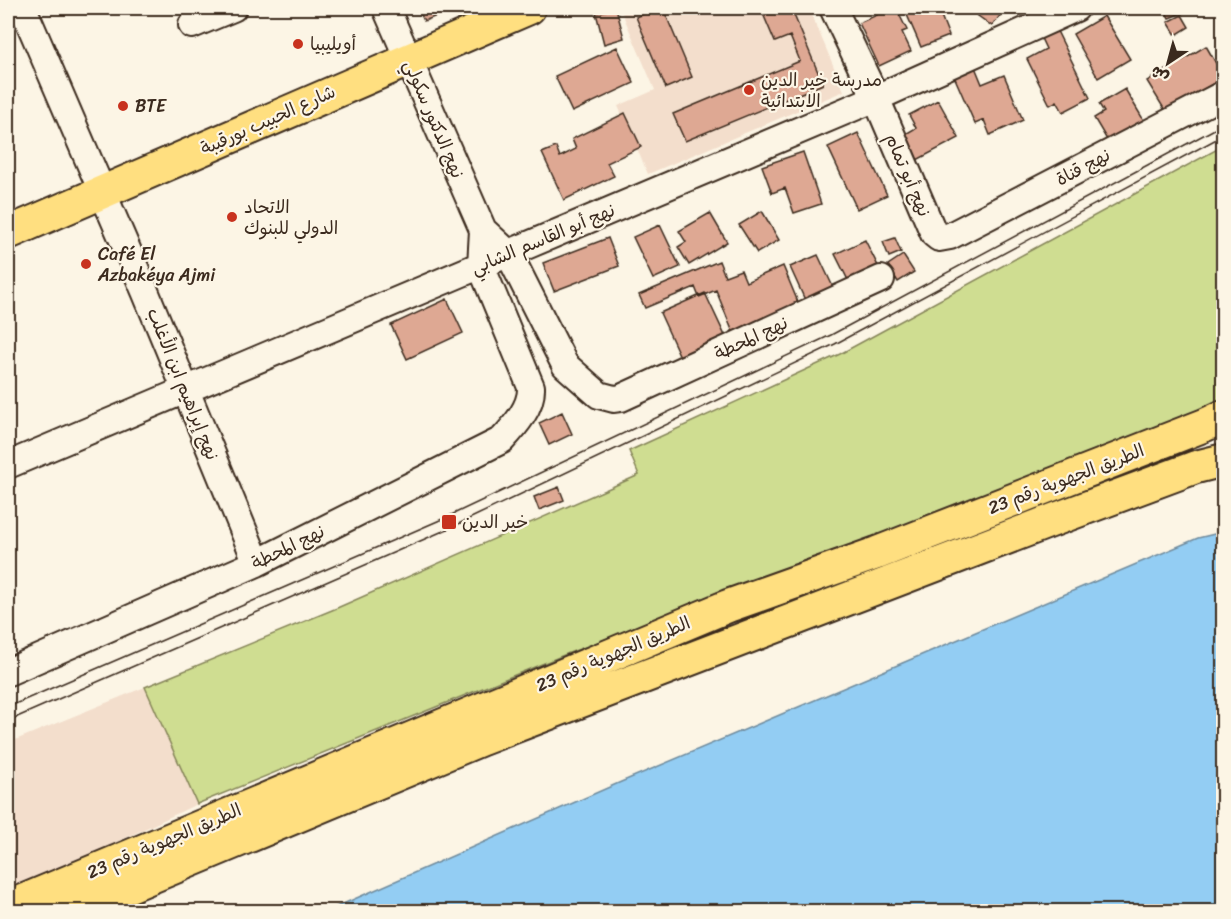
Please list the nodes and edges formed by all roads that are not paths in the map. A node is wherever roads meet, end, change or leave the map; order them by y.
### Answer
1 (23, 8) edge
2 (233, 8) edge
3 (386, 8) edge
4 (529, 8) edge
5 (833, 8) edge
6 (1076, 8) edge
7 (192, 25) dead end
8 (409, 60) junction
9 (1224, 94) edge
10 (876, 98) junction
11 (102, 192) junction
12 (483, 230) junction
13 (8, 233) edge
14 (943, 239) joint
15 (509, 254) junction
16 (480, 266) junction
17 (881, 279) dead end
18 (565, 365) junction
19 (530, 381) junction
20 (186, 390) junction
21 (1224, 416) edge
22 (1224, 460) edge
23 (8, 465) edge
24 (257, 563) junction
25 (8, 672) edge
26 (8, 907) edge
27 (67, 912) edge

1 - 11 street, نهج إبراهيم ابن الأغلب
2 - 7 street
3 - 8 street, نهج الدكتور سكولي
4 - 8 main road, شارع الحبيب بورقيبة
5 - 10 street, نهج أبو تمام
6 - 10 street, نهج أبو القاسم الشابي
8 - 11 main road, شارع الحبيب بورقيبة
8 - 12 street, نهج الدكتور سكولي
9 - 14 street, نهج قناة
10 - 14 street, نهج أبو تمام
10 - 15 street, نهج أبو القاسم الشابي
11 - 13 main road, شارع الحبيب بورقيبة
11 - 20 street, نهج إبراهيم ابن الأغلب
12 - 15 street
12 - 16 street
15 - 16 street, نهج أبو القاسم الشابي
15 - 18 street
16 - 19 street
16 - 20 street, نهج أبو القاسم الشابي
17 - 18 street, نهج المحطة
18 - 19 street
19 - 24 street, نهج المحطة
20 - 23 street, نهج أبو القاسم الشابي
20 - 24 street, نهج إبراهيم ابن الأغلب
21 - 26 main road, الطريق الجهوية رقم 23
22 - 27 main road, الطريق الجهوية رقم 23
24 - 25 street, نهج المحطة

